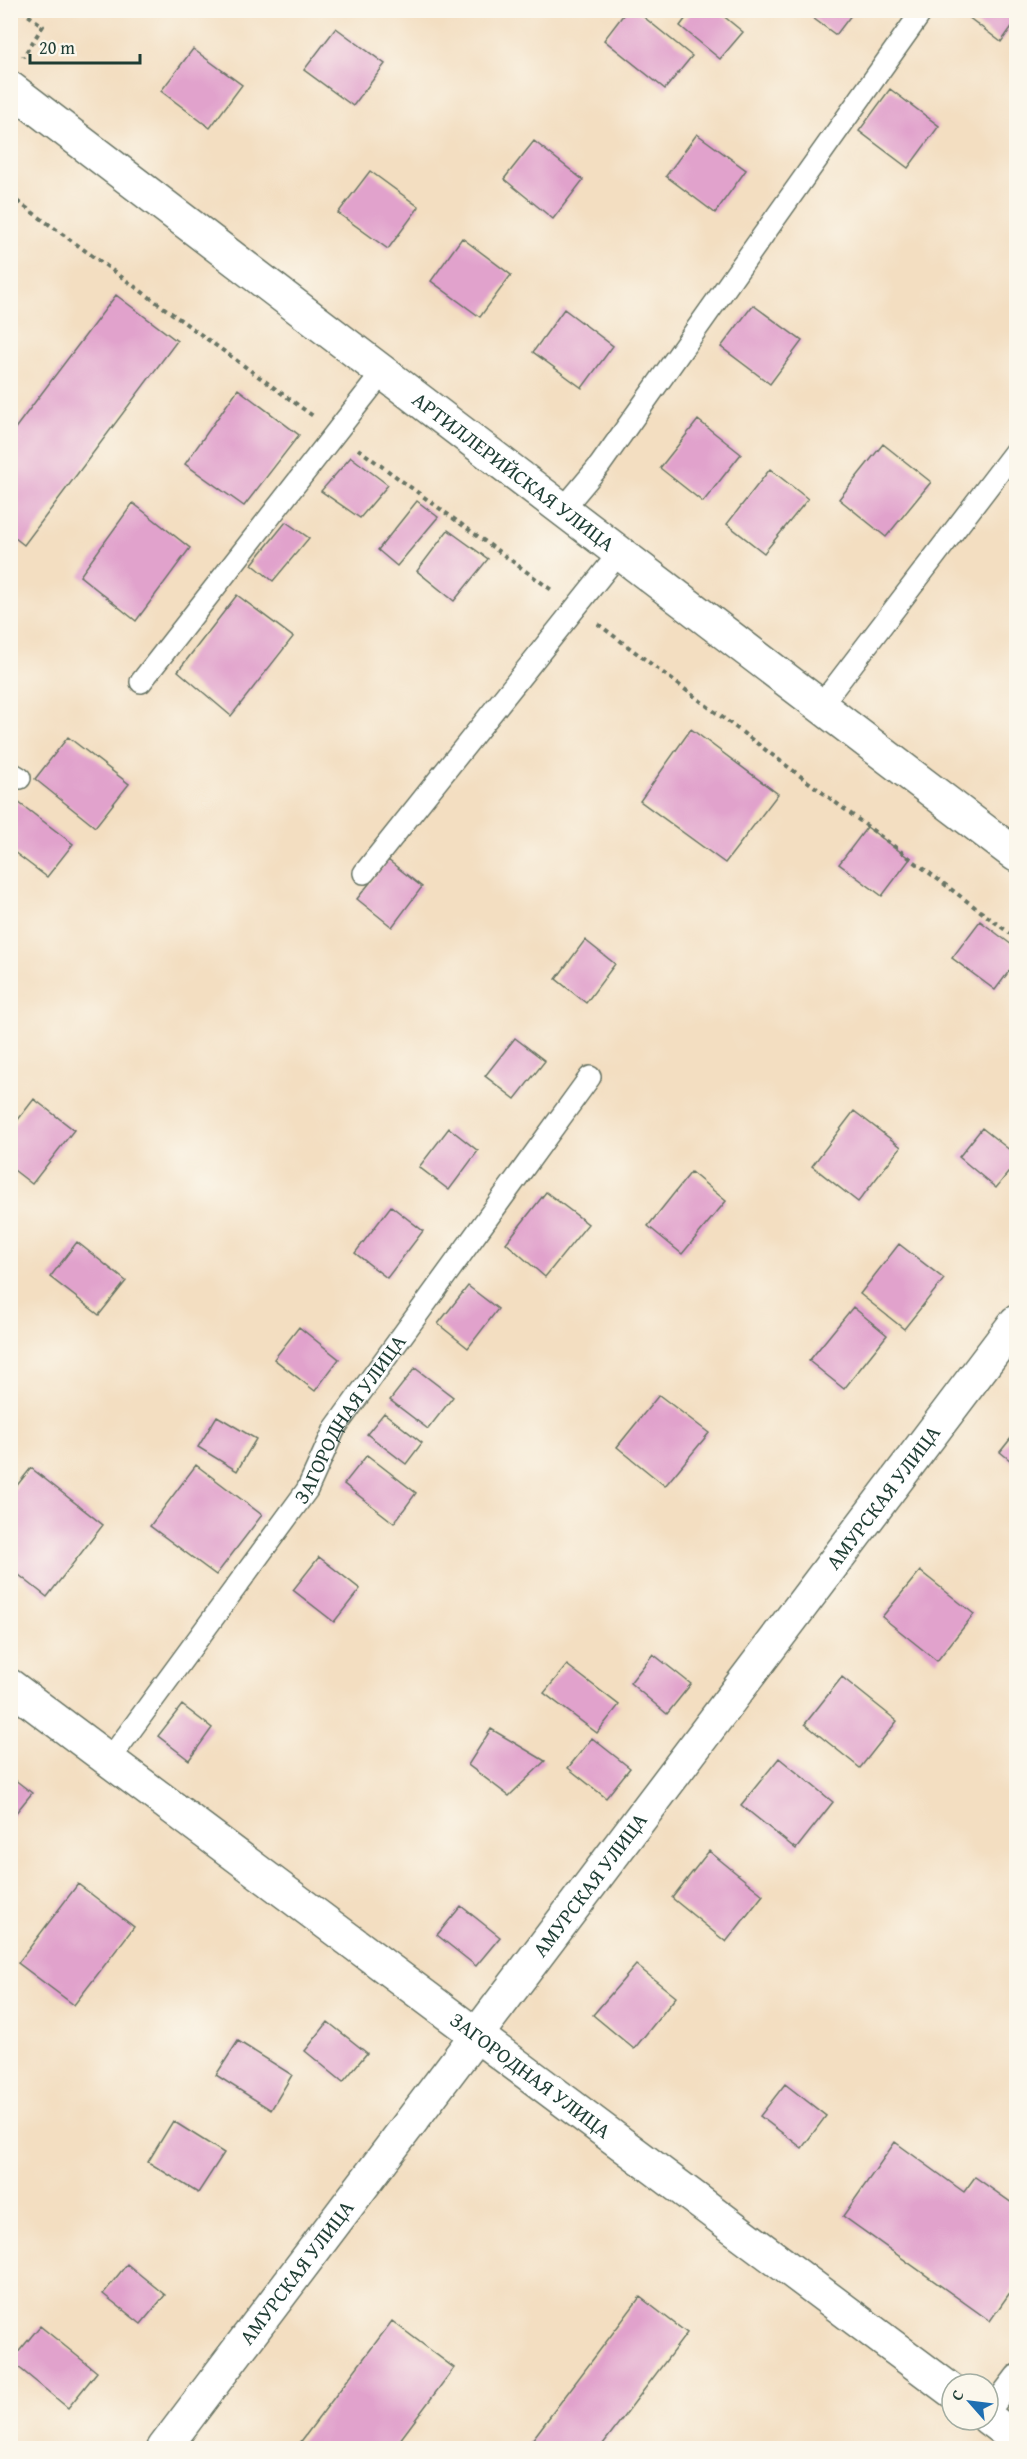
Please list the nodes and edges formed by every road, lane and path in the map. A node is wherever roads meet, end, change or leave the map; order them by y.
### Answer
1 (21, 10) edge
2 (923, 10) edge
3 (16, 75) edge
4 (10, 196) edge
5 (383, 372) junction
6 (336, 433) junction
7 (1017, 450) edge
8 (563, 509) junction
9 (620, 552) junction
10 (576, 608) junction
11 (141, 682) dead end
12 (821, 705) junction
13 (1017, 855) edge
14 (364, 873) dead end
15 (1017, 938) edge
16 (590, 1077) dead end
17 (1017, 1322) edge
18 (10, 1686) edge
19 (109, 1760) junction
20 (477, 2034) junction
21 (1017, 2376) edge
22 (940, 2382) edge
23 (1000, 2398) edge
24 (1000, 2427) edge
25 (1017, 2439) edge
26 (164, 2448) edge

1 - 3 path
2 - 8 lane
3 - 5 street, АРТИЛЛЕРИЙСКАЯ УЛИЦА
4 - 6 path
5 - 6 lane
5 - 8 street, АРТИЛЛЕРИЙСКАЯ УЛИЦА
6 - 10 path
6 - 11 lane
7 - 12 lane
8 - 9 street, АРТИЛЛЕРИЙСКАЯ УЛИЦА
9 - 10 lane
9 - 12 street, АРТИЛЛЕРИЙСКАЯ УЛИЦА
10 - 14 lane
10 - 15 path
12 - 13 street, АРТИЛЛЕРИЙСКАЯ УЛИЦА
16 - 19 lane, ЗАГОРОДНАЯ УЛИЦА
17 - 20 street, АМУРСКАЯ УЛИЦА
18 - 19 street, ЗАГОРОДНАЯ УЛИЦА
19 - 20 street, ЗАГОРОДНАЯ УЛИЦА
20 - 22 street, ЗАГОРОДНАЯ УЛИЦА
20 - 26 street, АМУРСКАЯ УЛИЦА
21 - 23 lane
24 - 25 street

